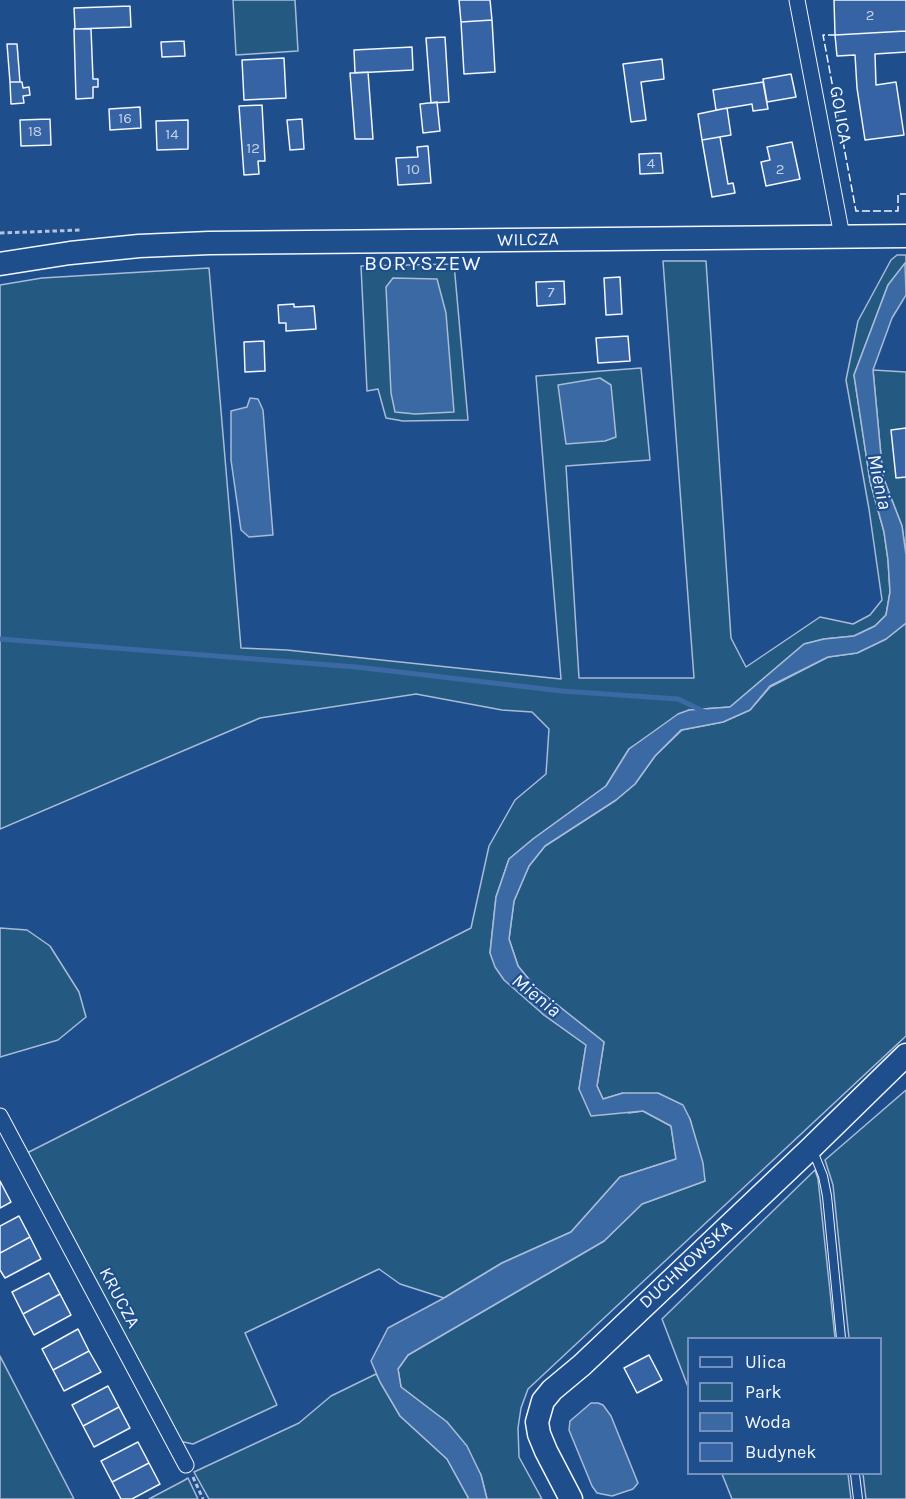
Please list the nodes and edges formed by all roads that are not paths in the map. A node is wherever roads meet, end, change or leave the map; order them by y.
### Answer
1 (797, 0) edge
2 (906, 236) edge
3 (842, 237) junction
4 (0, 264) edge
5 (906, 1055) edge
6 (0, 1116) edge
7 (811, 1148) junction
8 (841, 1337) edge
9 (186, 1465) road end
10 (855, 1475) edge
11 (571, 1499) edge
12 (858, 1499) edge

1 - 3 street, GOLICA
2 - 3 main road, WILCZA
3 - 4 main road, WILCZA
5 - 7 main road, DUCHNOWSKA
6 - 9 street, KRUCZA
7 - 8 lane
7 - 11 main road, DUCHNOWSKA
10 - 12 lane

